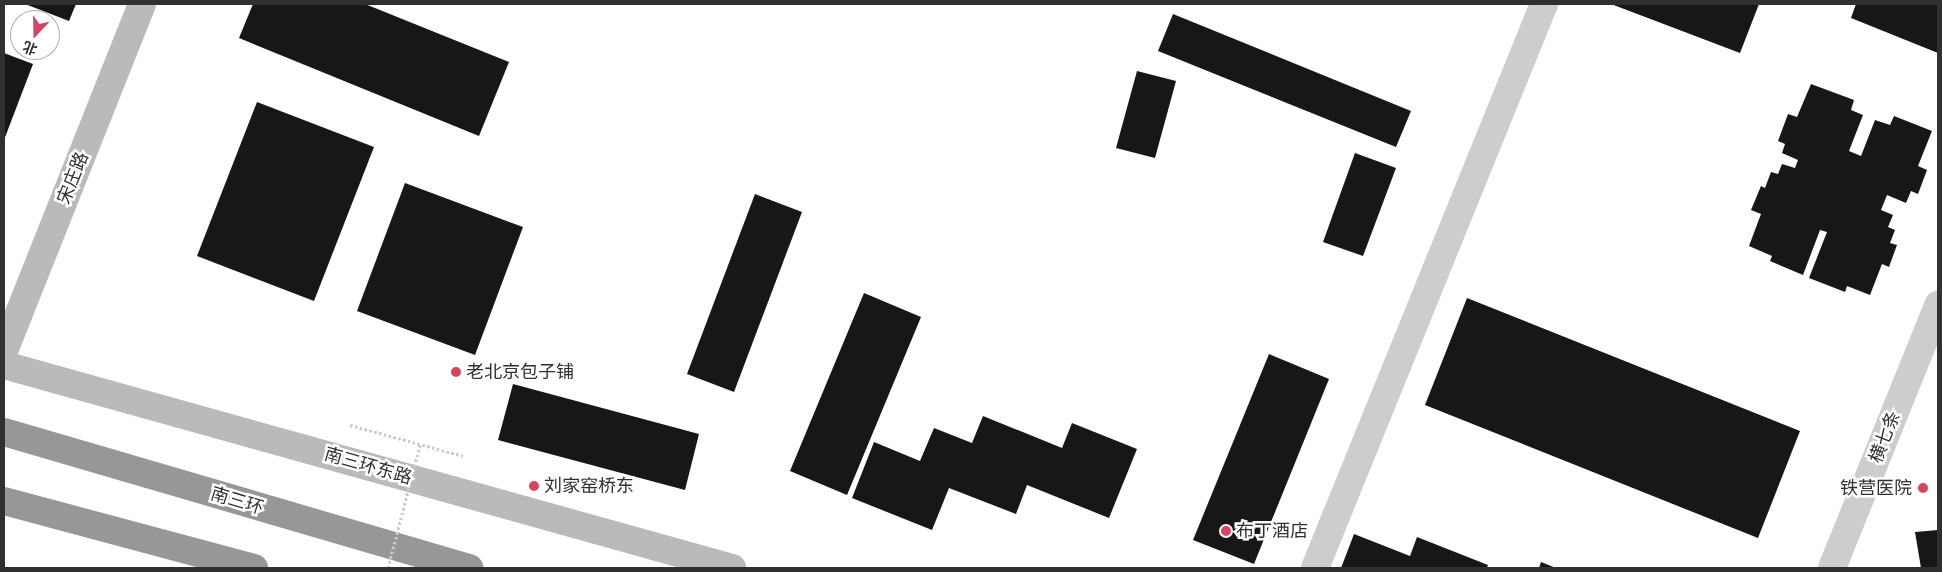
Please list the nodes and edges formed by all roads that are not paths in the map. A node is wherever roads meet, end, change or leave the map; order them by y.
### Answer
1 (142, 4) edge
2 (1544, 4) edge
3 (1938, 305) edge
4 (4, 351) edge
5 (4, 364) edge
6 (4, 432) edge
7 (4, 501) edge
8 (254, 568) edge
9 (470, 568) edge
10 (732, 568) edge
11 (1315, 568) edge
12 (1832, 568) edge

1 - 4 street, 宋庄路
2 - 11 street
3 - 12 street, 横七条
5 - 10 street, 南三环东路
6 - 9 highway, 南三环
7 - 8 highway

